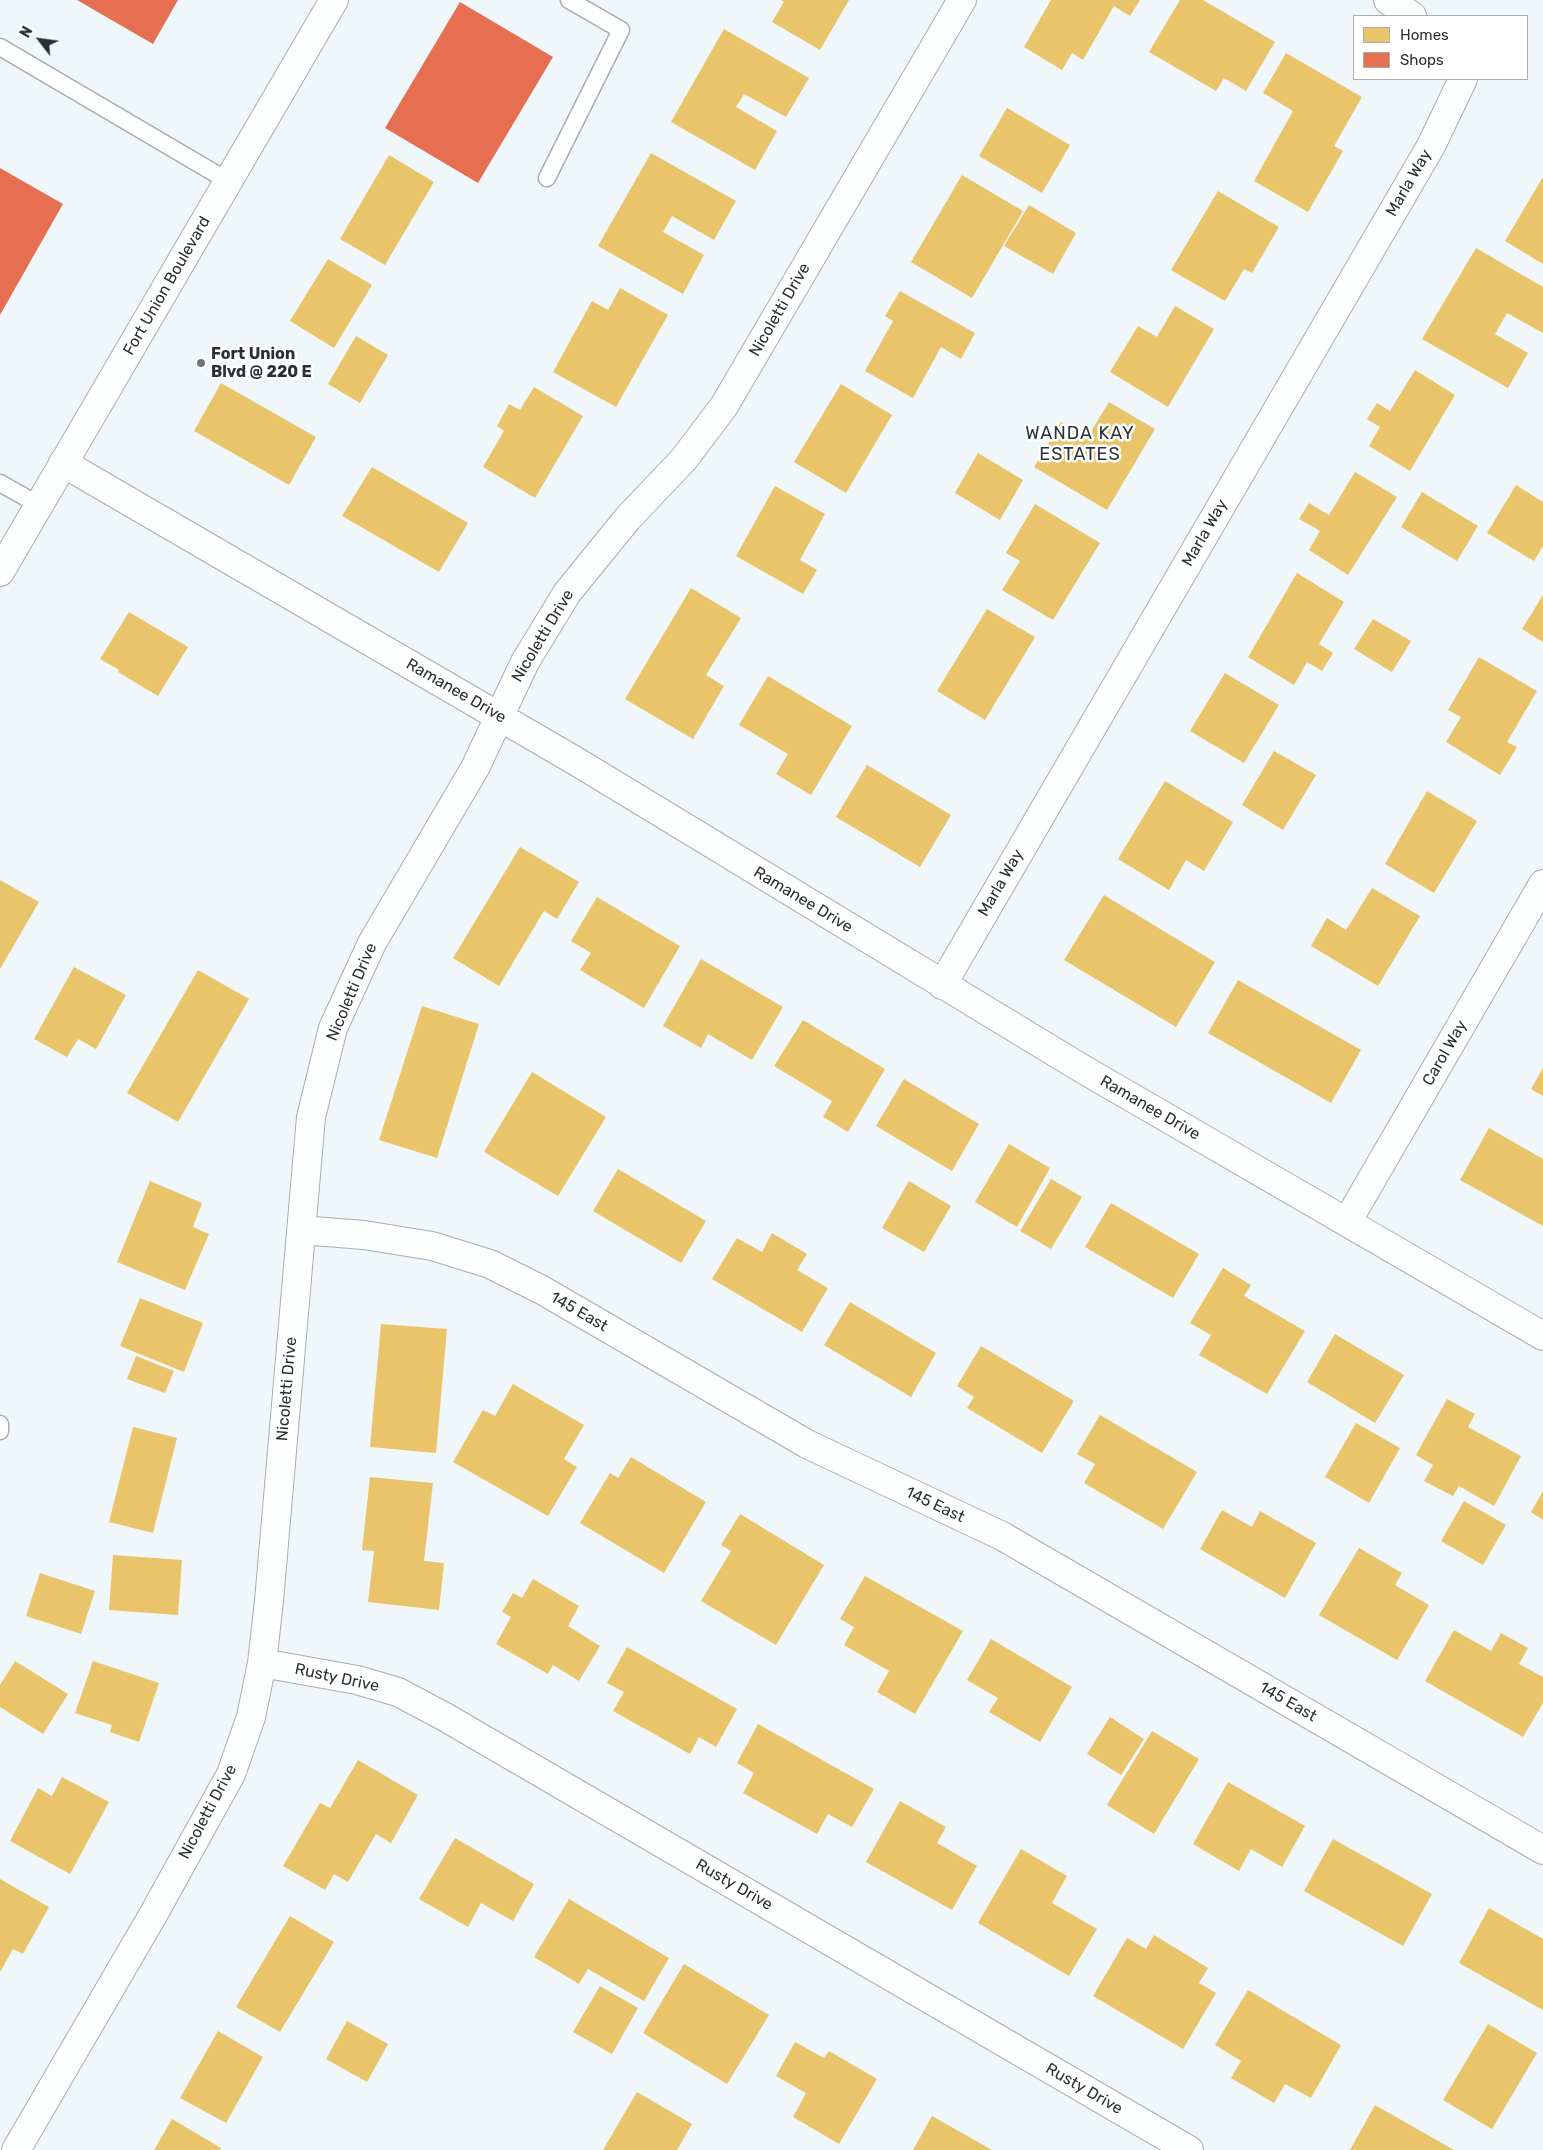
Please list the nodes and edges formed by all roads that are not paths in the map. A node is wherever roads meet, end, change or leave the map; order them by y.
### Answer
1 (334, 0) edge
2 (569, 0) edge
3 (962, 0) edge
4 (1388, 0) edge
5 (1410, 15) edge
6 (0, 47) edge
7 (1463, 80) edge
8 (547, 178) dead end
9 (228, 182) junction
10 (63, 463) junction
11 (0, 483) edge
12 (39, 506) junction
13 (0, 572) edge
14 (499, 716) junction
15 (1543, 884) edge
16 (942, 985) junction
17 (1347, 1222) junction
18 (301, 1230) junction
19 (1543, 1336) edge
20 (0, 1424) edge
21 (0, 1431) edge
22 (262, 1663) junction
23 (1543, 1850) edge
24 (16, 2150) edge
25 (1189, 2150) edge

1 - 9 street, Fort Union Boulevard
2 - 8 lane
3 - 14 street, Nicoletti Drive
4 - 5 street
6 - 9 lane
7 - 16 street, Marla Way
9 - 10 street, Fort Union Boulevard
10 - 12 street, Fort Union Boulevard
10 - 14 street, Ramanee Drive
11 - 12 lane
12 - 13 street, Fort Union Boulevard
14 - 16 street, Ramanee Drive
14 - 18 street, Nicoletti Drive
15 - 17 street, Carol Way
16 - 17 street, Ramanee Drive
17 - 19 street, Ramanee Drive
18 - 22 street, Nicoletti Drive
18 - 23 street, 145 East
20 - 21 lane
22 - 24 street, Nicoletti Drive
22 - 25 street, Rusty Drive

